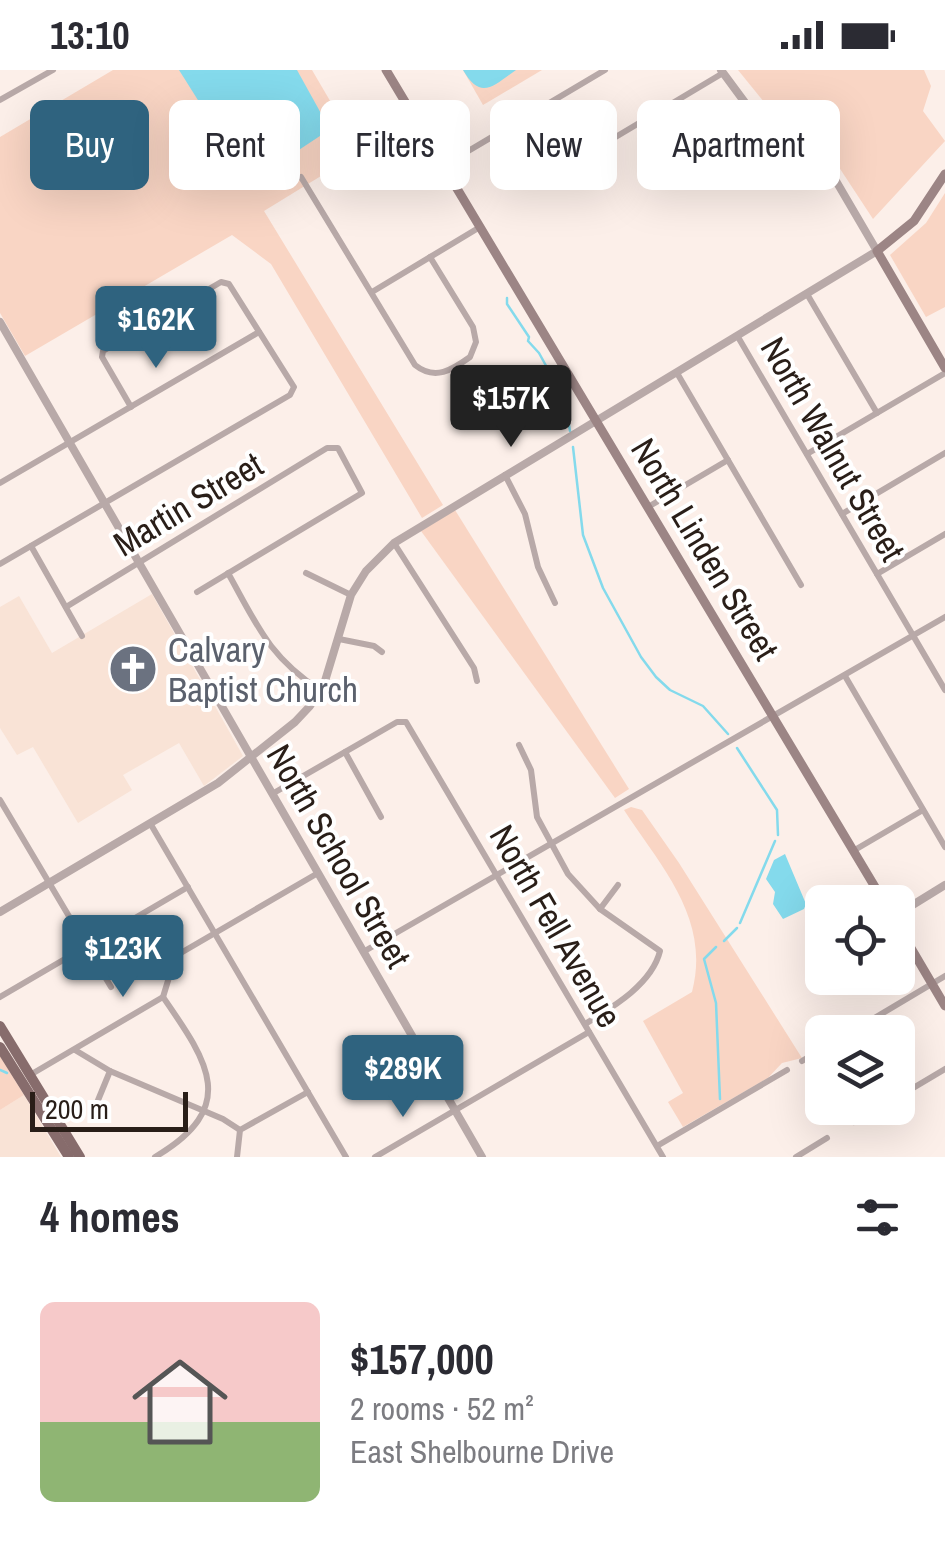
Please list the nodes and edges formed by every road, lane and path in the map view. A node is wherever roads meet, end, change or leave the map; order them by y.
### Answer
1 (53, 70) edge
2 (386, 70) edge
3 (605, 70) edge
4 (722, 72) edge
5 (0, 100) edge
6 (404, 100) edge
7 (617, 136) edge
8 (470, 150) edge
9 (945, 174) edge
10 (301, 177) dead end
11 (457, 190) edge
12 (480, 228) junction
13 (878, 250) junction
14 (430, 257) junction
15 (372, 292) junction
16 (808, 294) junction
17 (0, 322) edge
18 (259, 332) junction
19 (738, 336) junction
20 (945, 370) edge
21 (676, 373) junction
22 (130, 406) junction
23 (877, 413) junction
24 (597, 420) junction
25 (70, 442) junction
26 (807, 454) junction
27 (945, 454) edge
28 (728, 460) junction
29 (505, 475) junction
30 (0, 484) edge
31 (104, 502) junction
32 (648, 506) junction
33 (842, 514) junction
34 (945, 534) edge
35 (394, 543) junction
36 (31, 546) junction
37 (139, 562) junction
38 (0, 564) edge
39 (306, 573) dead end
40 (228, 574) junction
41 (877, 574) junction
42 (801, 585) dead end
43 (197, 592) dead end
44 (352, 595) junction
45 (554, 603) dead end
46 (66, 607) junction
47 (945, 616) edge
48 (913, 635) junction
49 (82, 636) dead end
50 (339, 639) junction
51 (382, 652) dead end
52 (844, 675) junction
53 (477, 682) dead end
54 (320, 690) junction
55 (945, 690) edge
56 (773, 717) junction
57 (518, 744) dead end
58 (345, 752) junction
59 (250, 758) junction
60 (272, 794) junction
61 (0, 800) edge
62 (923, 810) junction
63 (381, 817) dead end
64 (150, 823) junction
65 (551, 844) junction
66 (945, 847) edge
67 (853, 851) junction
68 (318, 873) junction
69 (498, 875) junction
70 (49, 883) junction
71 (618, 884) dead end
72 (874, 885) edge
73 (945, 885) edge
74 (188, 887) junction
75 (915, 904) edge
76 (600, 909) junction
77 (0, 912) edge
78 (216, 933) junction
79 (87, 946) junction
80 (363, 952) junction
81 (915, 955) edge
82 (945, 976) edge
83 (932, 984) junction
84 (111, 986) dead end
85 (0, 997) edge
86 (163, 997) junction
87 (945, 1006) edge
88 (880, 1015) edge
89 (0, 1026) edge
90 (587, 1028) junction
91 (0, 1047) edge
92 (74, 1050) junction
93 (805, 1059) edge
94 (802, 1061) dead end
95 (945, 1069) edge
96 (787, 1070) dead end
97 (110, 1071) junction
98 (27, 1077) junction
99 (915, 1087) edge
100 (308, 1092) junction
101 (94, 1110) dead end
102 (202, 1110) junction
103 (455, 1110) junction
104 (240, 1130) junction
105 (827, 1138) dead end
106 (657, 1146) junction
107 (68, 1157) edge
108 (80, 1157) edge
109 (155, 1157) edge
110 (237, 1157) edge
111 (346, 1157) edge
112 (376, 1157) edge
113 (482, 1157) edge
114 (663, 1157) edge
115 (796, 1157) edge

1 - 5 street
2 - 6 main road, North Linden Street
3 - 8 street
4 - 7 street
4 - 13 street
9 - 13 main road
10 - 15 street
11 - 12 main road, North Linden Street
12 - 14 street
12 - 24 main road, North Linden Street
13 - 16 street
13 - 20 main road
14 - 15 street
14 - 15 street
16 - 19 street
16 - 23 street
17 - 25 street, North School Street
18 - 22 street
18 - 22 street
18 - 31 street
19 - 21 street
19 - 26 street, North Walnut Street
20 - 23 street
21 - 24 street
21 - 28 street
22 - 25 street
23 - 26 street
24 - 29 street
24 - 32 main road, North Linden Street
25 - 30 street
25 - 31 street, North School Street
26 - 33 street, North Walnut Street
27 - 33 street
28 - 32 street
28 - 42 street
29 - 35 street
29 - 45 street
31 - 36 street
31 - 37 street, North School Street
32 - 56 main road, North Linden Street
33 - 41 street, North Walnut Street
34 - 41 street
35 - 44 street
35 - 53 street
36 - 38 street
36 - 46 street
37 - 40 street, Martin Street
37 - 46 street, Martin Street
37 - 59 street, North School Street
39 - 44 street
40 - 43 street
40 - 54 street
41 - 48 street, North Walnut Street
44 - 50 street
46 - 49 street
47 - 48 street
48 - 52 street
48 - 55 street, North Walnut Street
50 - 51 street
50 - 54 street
52 - 56 street
52 - 62 street
54 - 59 street
56 - 65 street
56 - 67 main road, North Linden Street
57 - 65 street
58 - 60 street
58 - 63 street
58 - 69 street, North Fell Avenue
59 - 60 street, North School Street
59 - 64 street
60 - 68 street, North School Street
61 - 70 street
62 - 66 street
62 - 67 street
64 - 70 street
64 - 74 street
65 - 69 street
65 - 76 street
67 - 72 main road, North Linden Street
68 - 78 street
68 - 80 street, North School Street
69 - 80 street
69 - 90 street, North Fell Avenue
70 - 77 street
70 - 79 street
71 - 76 street
73 - 75 street
74 - 78 street
74 - 79 street
76 - 90 street
78 - 86 street
78 - 100 street
79 - 84 street
79 - 85 street
80 - 103 street, North School Street
81 - 83 main road
82 - 83 street
83 - 87 main road
83 - 88 street
86 - 92 street
86 - 102 street
89 - 98 main road
90 - 103 street
90 - 106 street, North Fell Avenue
91 - 107 main road
92 - 97 street
92 - 98 street
93 - 94 street
95 - 99 street
96 - 106 street
97 - 101 street
97 - 102 street
98 - 108 main road
100 - 104 street
100 - 111 street
102 - 104 street
102 - 109 street
103 - 112 street
103 - 113 street, North School Street
104 - 110 street
105 - 115 street
106 - 114 street, North Fell Avenue

